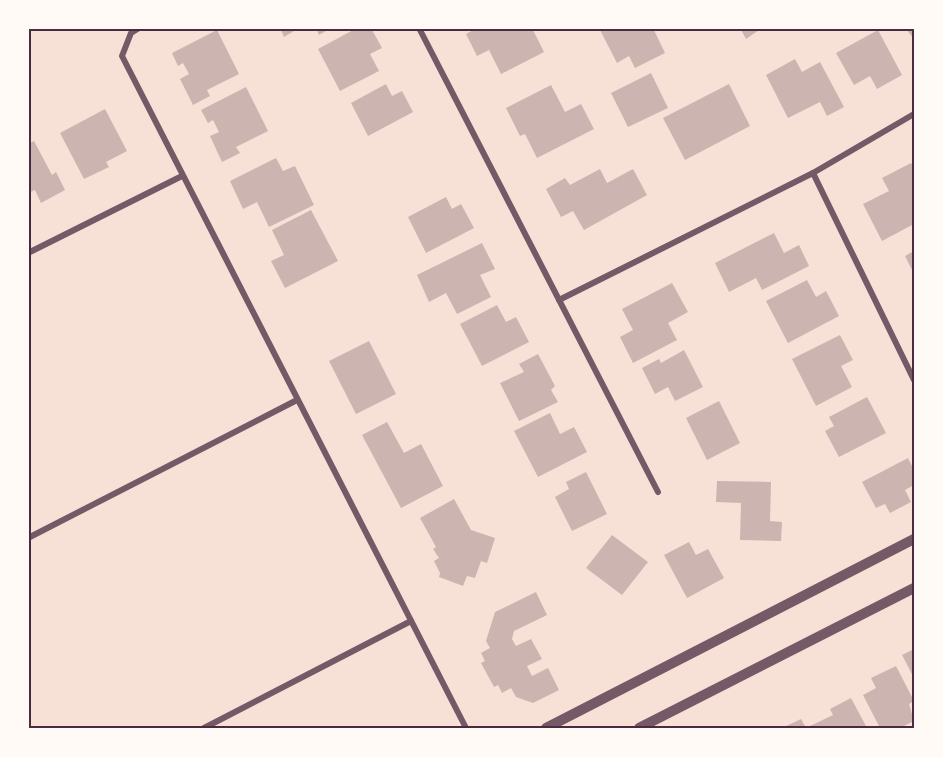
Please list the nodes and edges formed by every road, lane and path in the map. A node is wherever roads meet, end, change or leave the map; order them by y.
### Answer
1 (139, 28) edge
2 (419, 28) edge
3 (915, 114) edge
4 (813, 173) junction
5 (182, 176) junction
6 (28, 253) edge
7 (559, 300) junction
8 (915, 380) edge
9 (297, 400) junction
10 (658, 492) dead end
11 (28, 538) edge
12 (915, 539) edge
13 (915, 588) edge
14 (411, 621) junction
15 (204, 729) edge
16 (466, 729) edge
17 (546, 729) edge
18 (639, 729) edge

1 - 5 street
2 - 7 street
3 - 4 street
4 - 7 street
4 - 8 street
5 - 6 street
5 - 9 street
7 - 10 street
9 - 11 street
9 - 14 street
12 - 17 street
13 - 18 street
14 - 15 street
14 - 16 street

